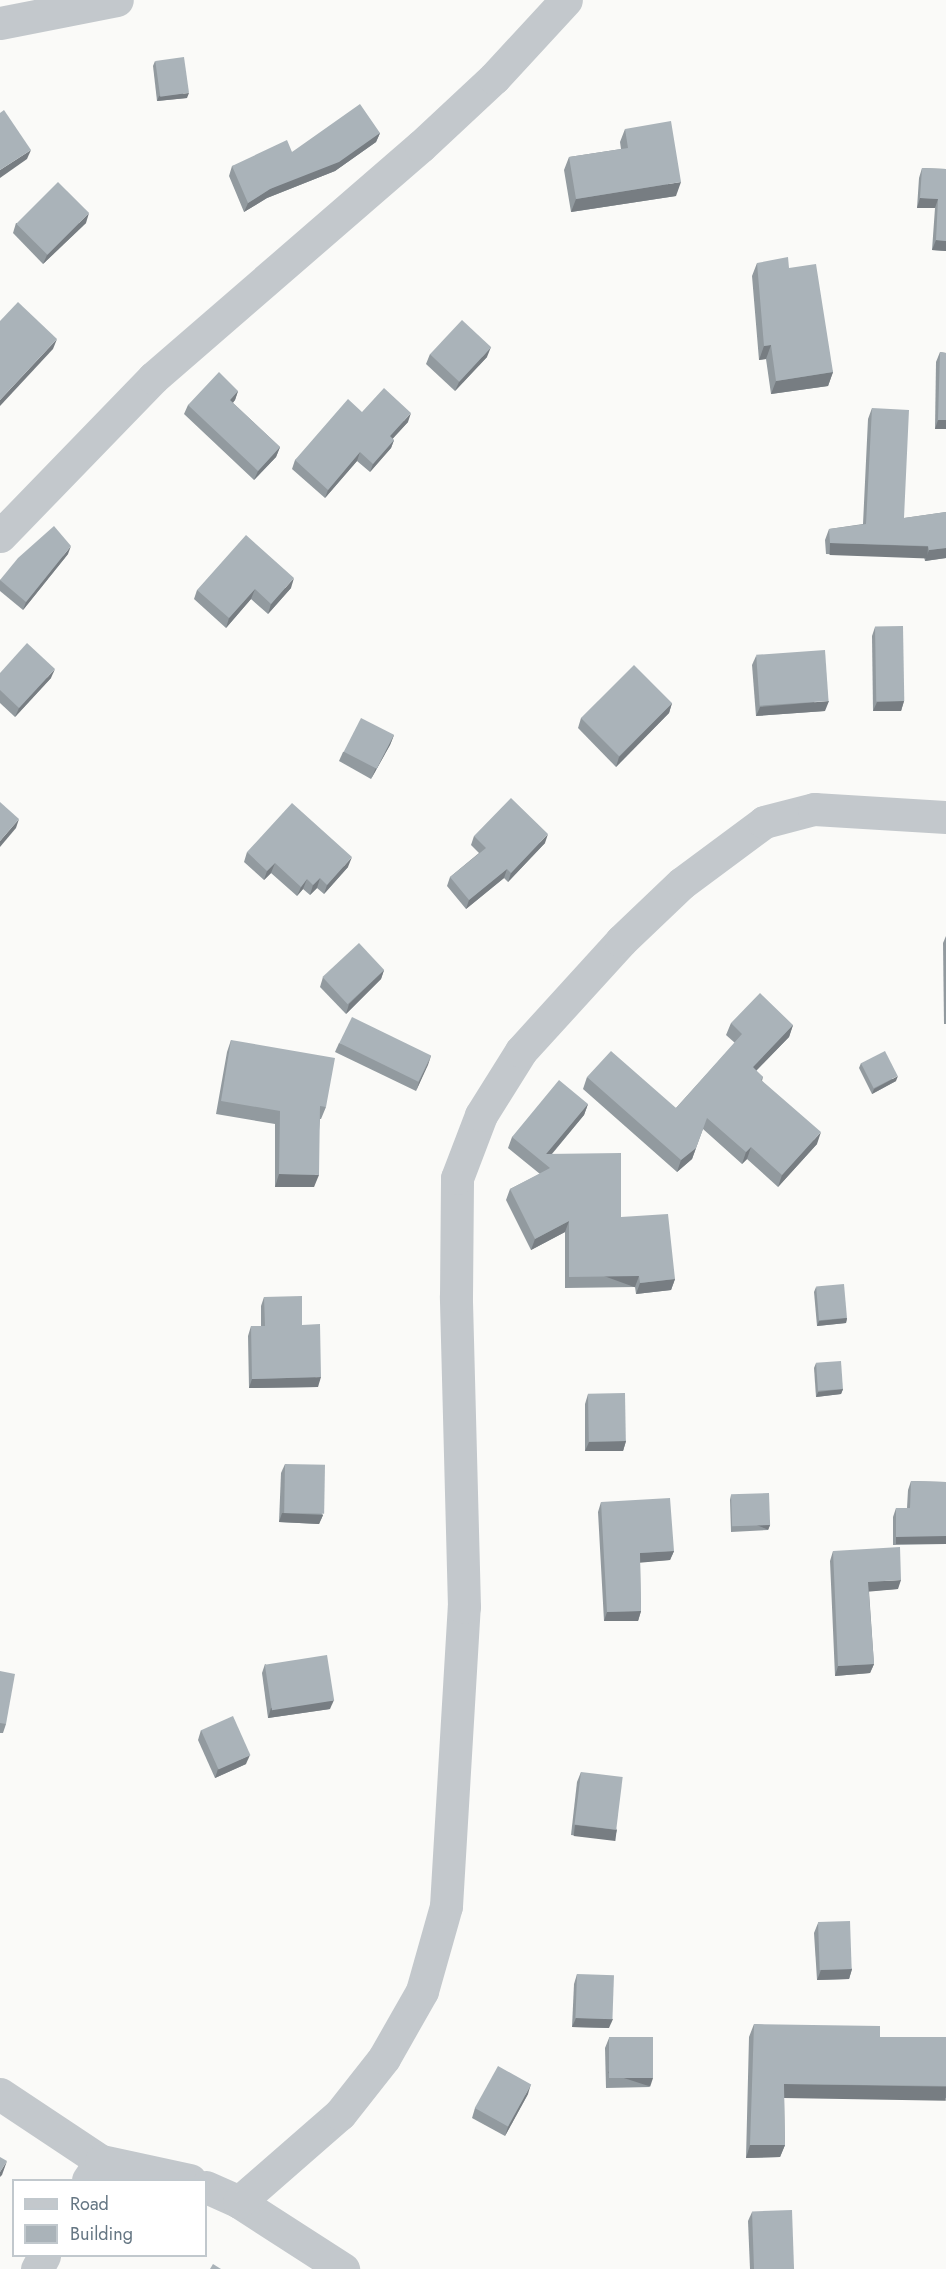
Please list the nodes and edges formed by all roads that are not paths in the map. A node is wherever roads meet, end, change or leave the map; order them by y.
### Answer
1 (117, 0) edge
2 (566, 0) edge
3 (0, 23) edge
4 (0, 536) edge
5 (946, 817) edge
6 (0, 2094) edge
7 (95, 2171) edge
8 (171, 2179) edge
9 (207, 2187) edge
10 (239, 2202) junction
11 (343, 2269) edge

1 - 3 street
2 - 4 street
5 - 10 street
6 - 7 street
7 - 8 street
9 - 10 street
10 - 11 street

